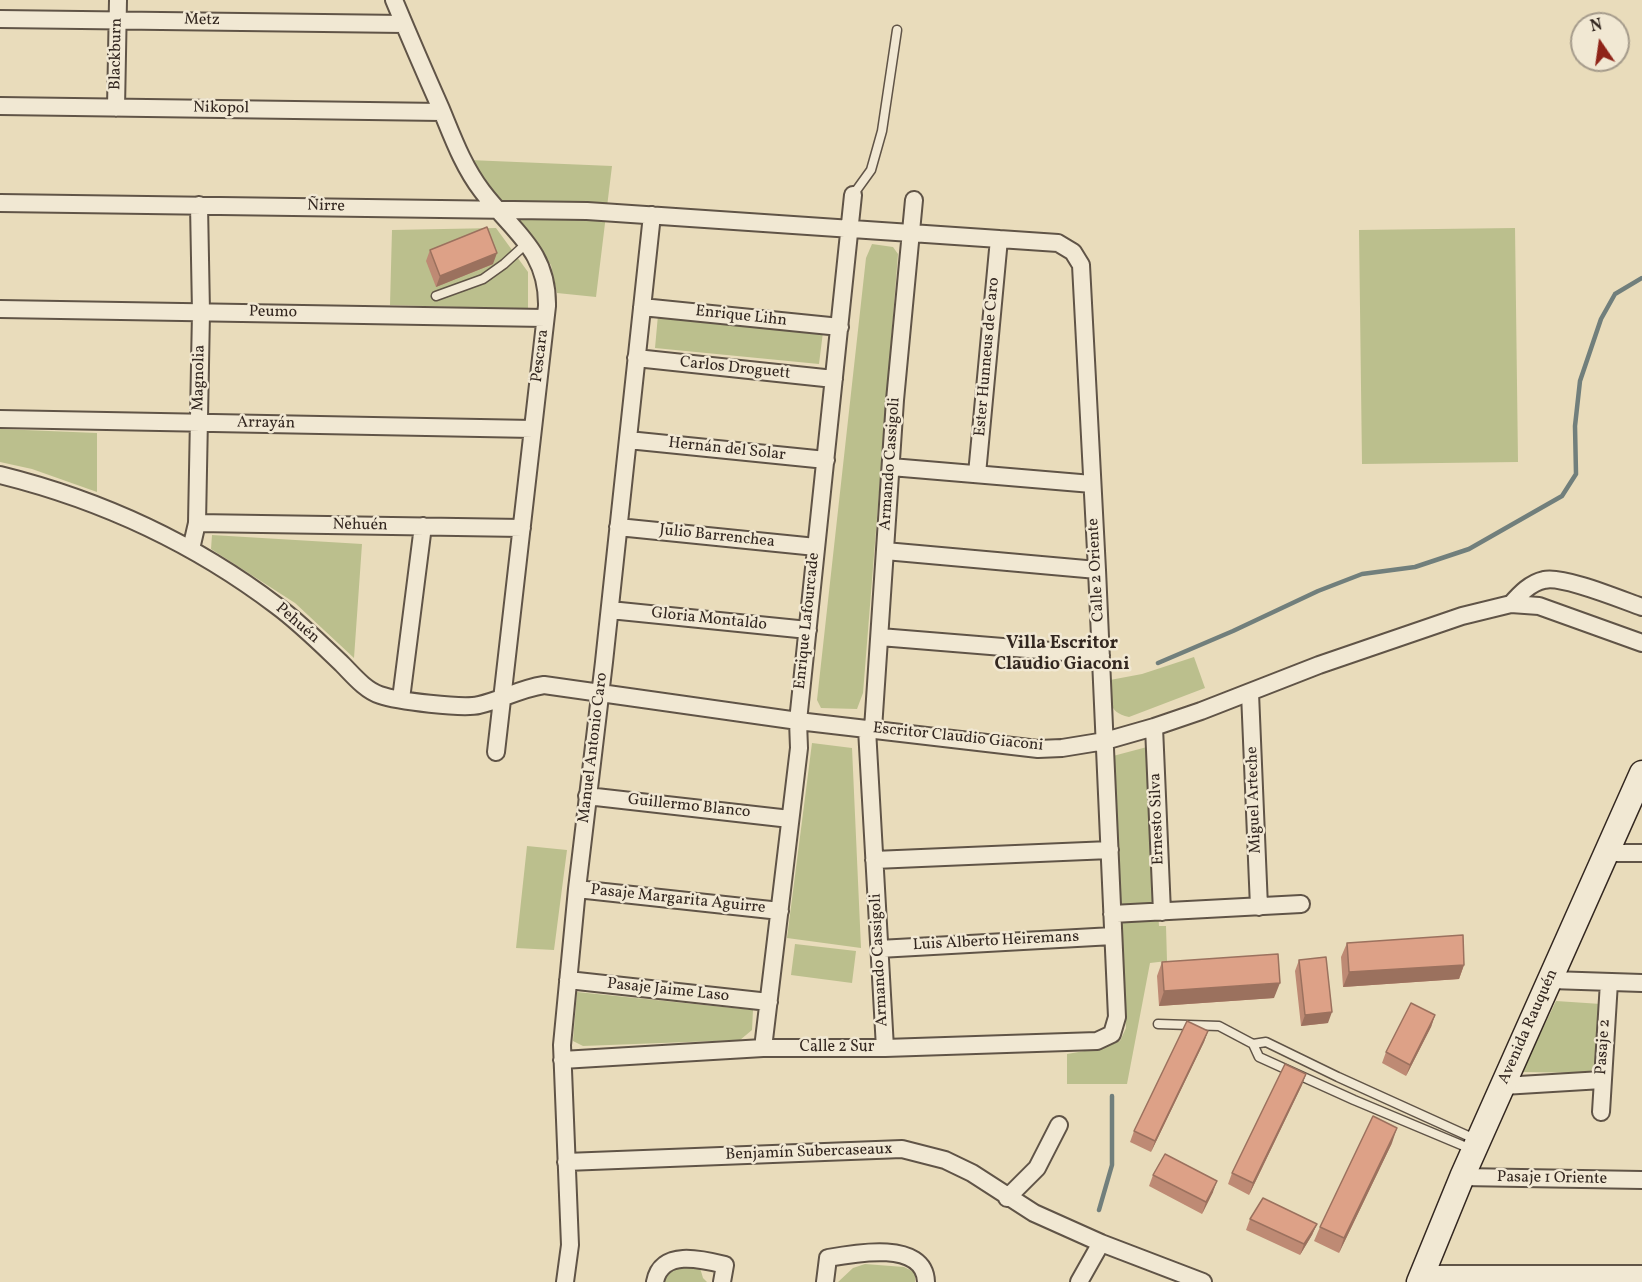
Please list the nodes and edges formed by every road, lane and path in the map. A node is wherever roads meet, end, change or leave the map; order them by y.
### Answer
1 (118, 0) edge
2 (394, 0) edge
3 (0, 19) edge
4 (118, 20) junction
5 (404, 24) junction
6 (897, 30) dead end
7 (0, 106) edge
8 (116, 108) junction
9 (442, 112) junction
10 (853, 195) joint
11 (914, 200) dead end
12 (0, 203) edge
13 (199, 206) junction
14 (496, 209) junction
15 (652, 215) junction
16 (850, 230) junction
17 (912, 234) junction
18 (999, 239) junction
19 (527, 243) junction
20 (1073, 252) joint
21 (436, 296) dead end
22 (642, 307) junction
23 (0, 309) edge
24 (201, 312) junction
25 (545, 318) junction
26 (840, 327) junction
27 (636, 358) junction
28 (834, 379) junction
29 (0, 419) edge
30 (199, 422) junction
31 (533, 429) junction
32 (628, 440) junction
33 (826, 460) junction
34 (891, 467) junction
35 (977, 474) junction
36 (0, 475) edge
37 (1092, 484) junction
38 (197, 523) junction
39 (423, 526) junction
40 (618, 527) junction
41 (522, 528) junction
42 (816, 547) junction
43 (191, 549) junction
44 (885, 551) junction
45 (1097, 570) junction
46 (1511, 604) junction
47 (1642, 607) edge
48 (610, 610) junction
49 (808, 630) junction
50 (879, 637) junction
51 (1642, 643) edge
52 (1101, 655) junction
53 (1250, 693) junction
54 (600, 694) junction
55 (504, 696) junction
56 (401, 699) junction
57 (798, 721) junction
58 (1154, 727) junction
59 (870, 729) junction
60 (1105, 741) junction
61 (496, 752) dead end
62 (1642, 773) edge
63 (587, 796) junction
64 (790, 819) junction
65 (1110, 850) junction
66 (1607, 853) junction
67 (1642, 853) edge
68 (874, 860) junction
69 (577, 889) junction
70 (1301, 904) dead end
71 (1259, 906) junction
72 (780, 911) junction
73 (1162, 912) junction
74 (1112, 914) junction
75 (1113, 936) junction
76 (879, 949) junction
77 (568, 980) junction
78 (1551, 980) junction
79 (1608, 982) junction
80 (1642, 983) edge
81 (769, 1002) junction
82 (1158, 1024) dead end
83 (1112, 1034) joint
84 (1253, 1044) junction
85 (764, 1048) junction
86 (885, 1048) junction
87 (562, 1060) junction
88 (1325, 1071) junction
89 (1602, 1080) junction
90 (1347, 1082) junction
91 (1319, 1084) junction
92 (1503, 1086) junction
93 (1342, 1095) junction
94 (1601, 1112) dead end
95 (1059, 1125) dead end
96 (1476, 1146) junction
97 (566, 1162) junction
98 (1462, 1177) junction
99 (1642, 1180) edge
100 (1007, 1198) junction
101 (1101, 1243) junction
102 (1642, 1274) edge
103 (1421, 1278) edge
104 (565, 1282) edge
105 (655, 1282) edge
106 (722, 1282) edge
107 (825, 1282) edge
108 (926, 1282) edge
109 (1079, 1282) edge
110 (1203, 1282) edge

1 - 4 street, Blackburn
2 - 5 street, Pescara
3 - 4 street, Metz
4 - 5 street, Metz
4 - 8 street, Blackburn
5 - 9 street, Pescara
6 - 10 lane
7 - 8 street, Nikopol
8 - 9 street, Nikopol
9 - 14 street, Pescara
10 - 16 street, Enrique Lafourcade
11 - 17 street, Armando Cassigoli
12 - 13 street, Ñirre
13 - 14 street, Ñirre
13 - 24 street, Magnolia
14 - 15 street, Ñirre
14 - 19 street, Pescara
15 - 16 street, Ñirre
15 - 22 street, Manuel Antonio Caro
16 - 17 street, Ñirre
16 - 26 street, Enrique Lafourcade
17 - 18 street, Ñirre
17 - 34 street, Armando Cassigoli
18 - 20 street, Ñirre
18 - 35 street, Ester Hunneus de Caro
19 - 21 lane
19 - 25 street, Pescara
20 - 37 street, Calle 2 Oriente
22 - 26 street, Enrique Lihn
22 - 27 street, Manuel Antonio Caro
23 - 24 street, Peumo
24 - 25 street, Peumo
24 - 30 street, Magnolia
25 - 31 street, Pescara
26 - 28 street, Enrique Lafourcade
27 - 28 street, Carlos Droguett
27 - 32 street, Manuel Antonio Caro
28 - 33 street, Enrique Lafourcade
29 - 30 street, Arrayán
30 - 31 street, Arrayán
30 - 38 street, Magnolia
31 - 41 street, Pescara
32 - 33 street, Hernán del Solar
32 - 40 street, Manuel Antonio Caro
33 - 42 street, Enrique Lafourcade
34 - 35 street
34 - 44 street, Armando Cassigoli
35 - 37 street
36 - 43 street, Pehuén
37 - 45 street, Calle 2 Oriente
38 - 39 street, Nehuén
38 - 43 street, Magnolia
39 - 41 street, Nehuén
39 - 56 street
40 - 42 street, Julio Barrenchea
40 - 48 street, Manuel Antonio Caro
41 - 55 street, Pescara
42 - 49 street, Enrique Lafourcade
43 - 56 street, Pehuén
44 - 45 street
44 - 50 street, Armando Cassigoli
45 - 52 street, Calle 2 Oriente
46 - 47 street, Escritor Claudio Giaconi
46 - 51 street, Escritor Claudio Giaconi
46 - 53 street, Escritor Claudio Giaconi
48 - 49 street, Gloria Montaldo
48 - 54 street, Manuel Antonio Caro
49 - 57 street, Enrique Lafourcade
50 - 52 street
50 - 59 street, Armando Cassigoli
52 - 60 street, Calle 2 Oriente
53 - 58 street, Escritor Claudio Giaconi
53 - 71 street, Miguel Arteche
54 - 55 street, Pehuén
54 - 57 street, Escritor Claudio Giaconi
54 - 63 street, Manuel Antonio Caro
55 - 56 street, Pehuén
55 - 61 street, Pescara
57 - 59 street, Escritor Claudio Giaconi
57 - 64 street, Enrique Lafourcade
58 - 60 street, Escritor Claudio Giaconi
58 - 73 street, Ernesto Silva
59 - 60 street, Escritor Claudio Giaconi
59 - 68 street, Armando Cassigoli
60 - 65 street, Calle 2 Oriente
62 - 66 main road, Avenida Rauquén
63 - 64 street, Guillermo Blanco
63 - 69 street, Manuel Antonio Caro
64 - 72 street, Enrique Lafourcade
65 - 68 street
65 - 74 street, Calle 2 Oriente
66 - 67 street
66 - 78 main road, Avenida Rauquén
68 - 76 street, Armando Cassigoli
69 - 72 street, Pasaje Margarita Aguirre
69 - 77 street, Manuel Antonio Caro
70 - 71 street
71 - 73 street
72 - 81 street, Enrique Lafourcade
73 - 74 street
74 - 75 street, Calle 2 Oriente
75 - 76 street, Luis Alberto Heiremans
75 - 83 street, Calle 2 Oriente
76 - 86 street, Armando Cassigoli
77 - 81 street, Pasaje Jaime Laso
77 - 87 street, Manuel Antonio Caro
78 - 79 street
78 - 92 main road, Avenida Rauquén
79 - 80 street
79 - 89 street, Pasaje 2
81 - 85 street, Enrique Lafourcade
82 - 84 lane
83 - 86 street, Calle 2 Sur
84 - 88 lane
84 - 91 lane
85 - 86 street, Calle 2 Sur
85 - 87 street, Calle 2 Sur
87 - 97 street, Manuel Antonio Caro
88 - 90 lane
88 - 91 lane
89 - 92 street
89 - 94 street, Pasaje 2
90 - 93 lane
90 - 96 lane
91 - 93 lane
92 - 96 main road, Avenida Rauquén
93 - 96 lane
95 - 100 street
96 - 98 main road, Avenida Rauquén
97 - 100 street, Benjamín Subercaseaux
97 - 104 street, Manuel Antonio Caro
98 - 99 street, Pasaje 1 Oriente
98 - 103 main road, Avenida Rauquén
100 - 101 street, Benjamín Subercaseaux
101 - 109 street
101 - 110 street, Benjamín Subercaseaux
102 - 103 street
105 - 106 street
107 - 108 street

